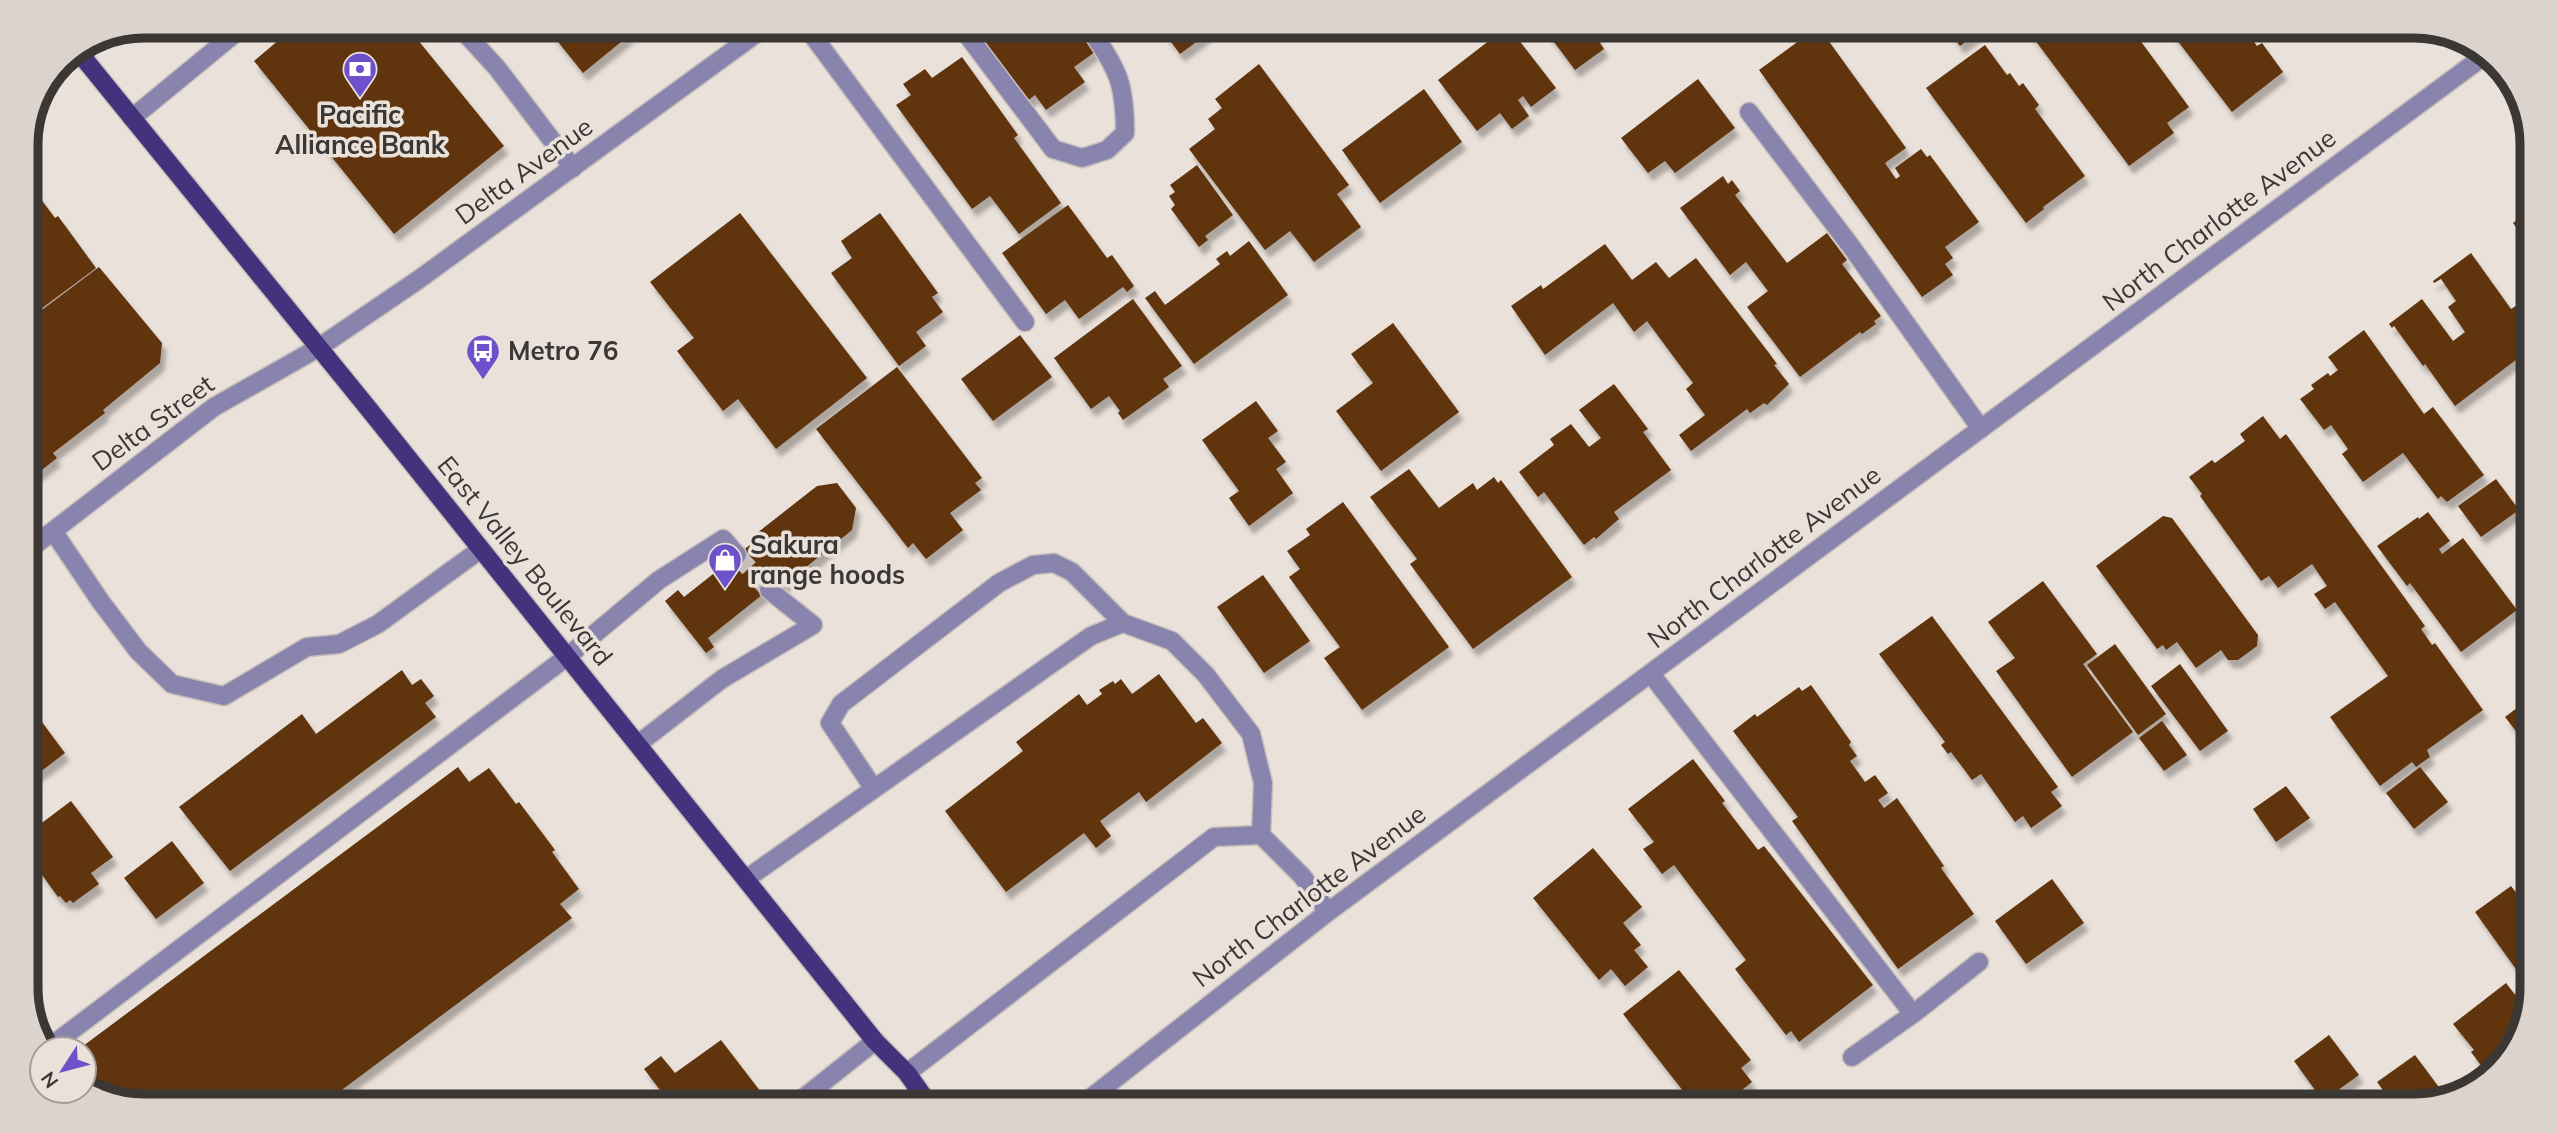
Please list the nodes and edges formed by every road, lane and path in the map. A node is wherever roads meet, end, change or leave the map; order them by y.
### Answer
1 (228, 39) edge
2 (471, 39) edge
3 (749, 39) edge
4 (815, 39) edge
5 (970, 39) edge
6 (1097, 39) edge
7 (84, 58) edge
8 (2478, 60) edge
9 (1749, 112) dead end
10 (132, 118) junction
11 (573, 167) junction
12 (1025, 322) dead end
13 (318, 348) junction
14 (1981, 429) junction
15 (53, 531) junction
16 (39, 541) edge
17 (481, 549) junction
18 (737, 555) tunnel mouth
19 (769, 590) tunnel mouth
20 (1123, 623) junction
21 (568, 656) junction
22 (1651, 674) junction
23 (638, 744) junction
24 (874, 789) junction
25 (1261, 835) junction
26 (746, 879) junction
27 (1328, 912) junction
28 (1979, 962) dead end
29 (1913, 1014) junction
30 (66, 1035) edge
31 (876, 1041) junction
32 (1852, 1057) dead end
33 (907, 1073) junction
34 (809, 1094) edge
35 (922, 1094) edge
36 (1096, 1094) edge

1 - 10 street
2 - 11 street
3 - 11 street, Delta Avenue
4 - 12 street
5 - 6 street
7 - 10 main road, East Valley Boulevard
8 - 14 street, North Charlotte Avenue
9 - 14 street
10 - 13 main road, East Valley Boulevard
11 - 13 street, Delta Avenue
13 - 15 street, Delta Street
13 - 17 main road, East Valley Boulevard
14 - 22 street, North Charlotte Avenue
15 - 16 street, Delta Street
15 - 17 street
17 - 21 main road, East Valley Boulevard
18 - 21 street
19 - 23 street
20 - 24 street
20 - 24 street
20 - 25 street
21 - 23 main road, East Valley Boulevard
21 - 30 street
22 - 27 street, North Charlotte Avenue
22 - 29 street
23 - 26 main road, East Valley Boulevard
24 - 26 street
25 - 27 street
25 - 33 street
26 - 31 main road, East Valley Boulevard
27 - 36 street, North Charlotte Avenue
28 - 29 street
29 - 32 street
31 - 33 main road, East Valley Boulevard
31 - 34 street
33 - 35 main road, East Valley Boulevard

